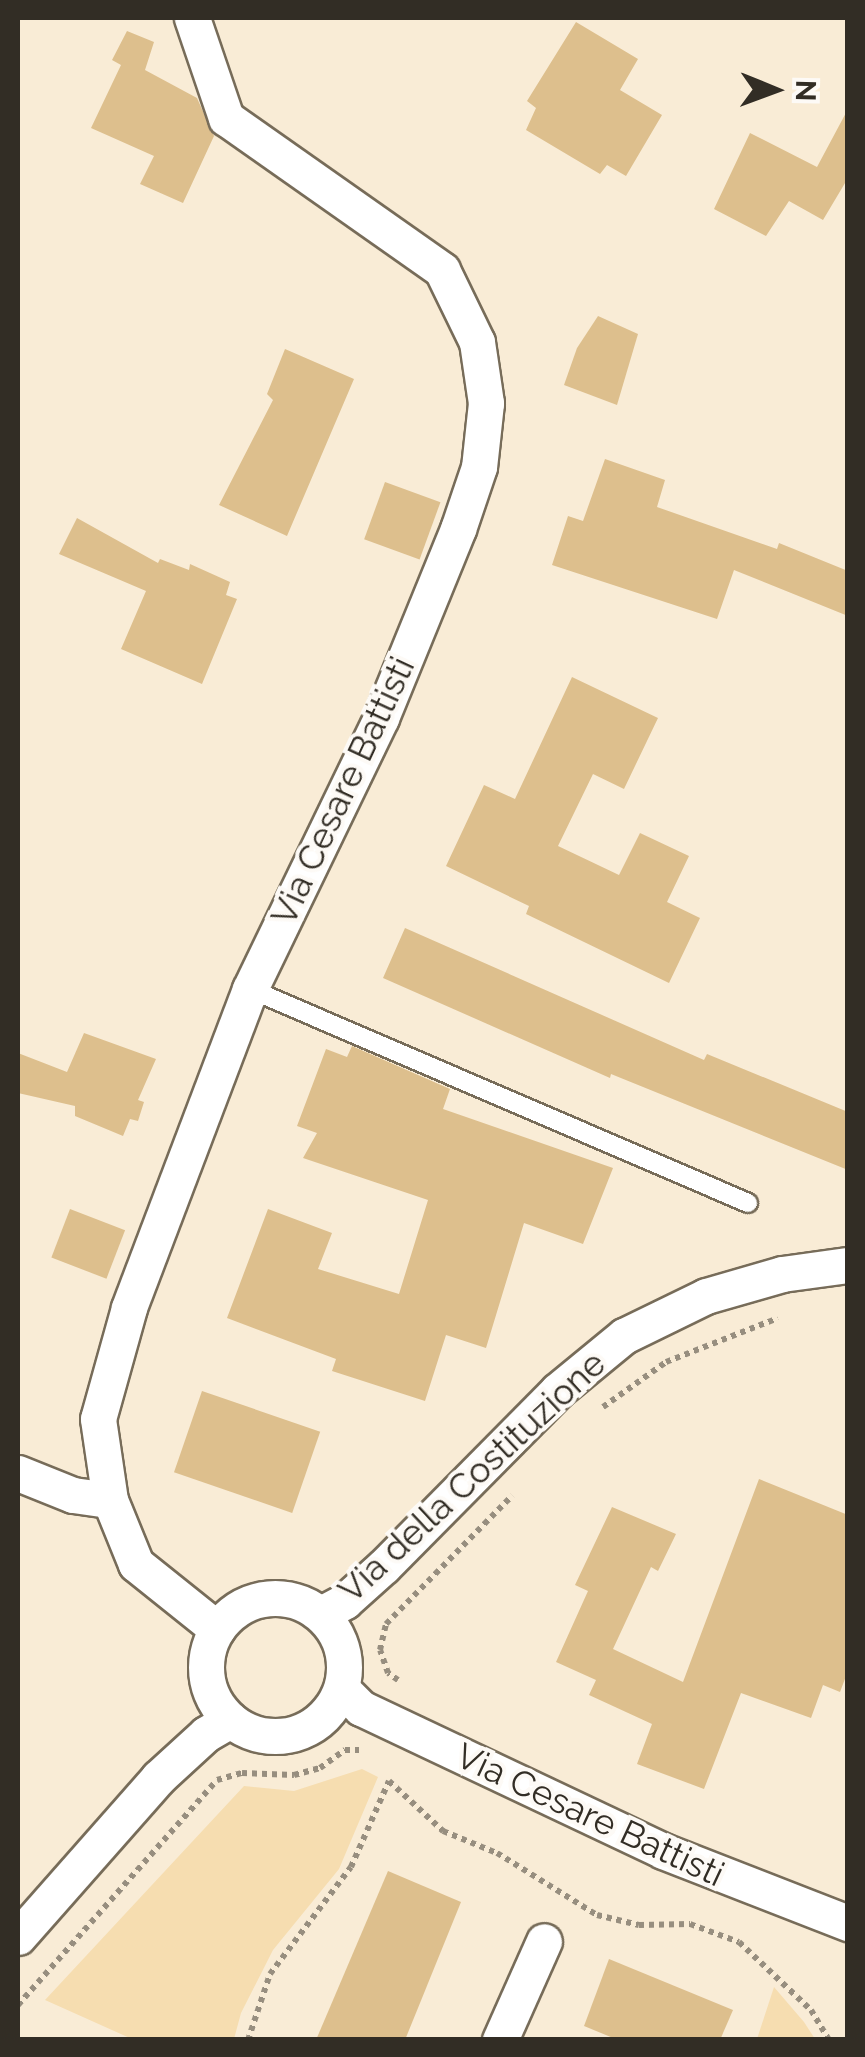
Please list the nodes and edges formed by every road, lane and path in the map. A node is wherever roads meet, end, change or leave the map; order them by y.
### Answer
1 (192, 18) edge
2 (250, 988) junction
3 (748, 1203) dead end
4 (848, 1265) edge
5 (794, 1312) dead end
6 (588, 1418) dead end
7 (18, 1473) edge
8 (521, 1487) dead end
9 (110, 1500) junction
10 (320, 1614) junction
11 (217, 1629) junction
12 (342, 1689) junction
13 (230, 1720) junction
14 (410, 1731) junction
15 (365, 1749) dead end
16 (848, 1923) edge
17 (18, 1936) edge
18 (544, 1940) dead end
19 (18, 2005) edge
20 (248, 2040) edge
21 (500, 2040) edge
22 (829, 2040) edge

1 - 2 street, Via Cesare Battisti
2 - 3 lane
2 - 9 street, Via Cesare Battisti
4 - 10 street, Via della Costituzione
5 - 6 path
7 - 9 street
8 - 14 path
9 - 11 street, Via Cesare Battisti
10 - 11 street
10 - 12 street
11 - 13 street
12 - 13 street
12 - 14 street, Via Cesare Battisti
13 - 17 street
14 - 16 street, Via Cesare Battisti
15 - 19 path
18 - 21 street
20 - 22 path

